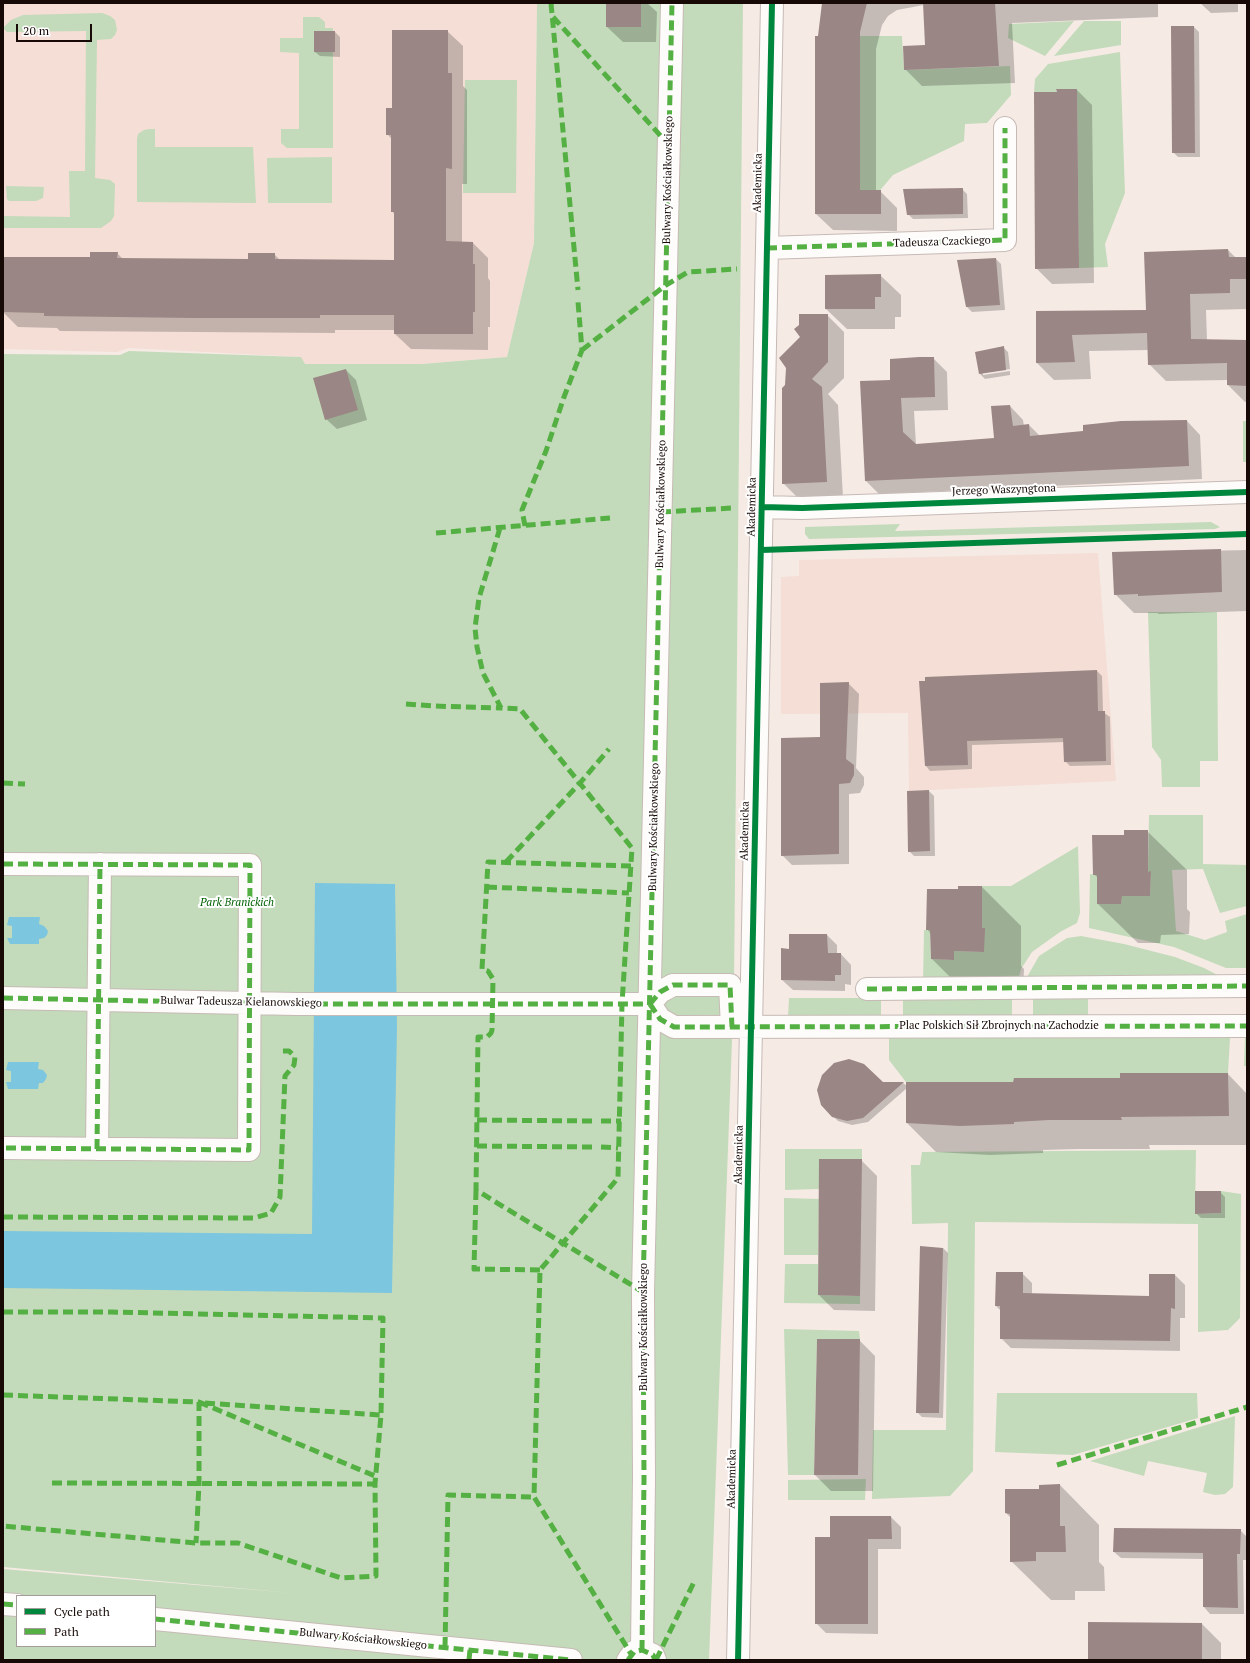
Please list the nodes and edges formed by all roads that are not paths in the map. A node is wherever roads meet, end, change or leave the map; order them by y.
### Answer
1 (672, 3) edge
2 (772, 3) edge
3 (1005, 128) dead end
4 (767, 248) junction
5 (1247, 492) edge
6 (762, 507) junction
7 (3, 864) edge
8 (100, 864) junction
9 (1247, 986) edge
10 (867, 989) dead end
11 (3, 998) edge
12 (98, 1000) junction
13 (250, 1003) junction
14 (650, 1004) junction
15 (1247, 1026) edge
16 (742, 1027) junction
17 (3, 1148) edge
18 (97, 1149) junction
19 (3, 1604) edge
20 (16, 1605) edge
21 (156, 1619) edge
22 (642, 1657) edge
23 (571, 1660) edge
24 (738, 1660) edge

1 - 14 street, Bulwary Kościałkowskiego
2 - 4 street, Akademicka
3 - 4 street, Tadeusza Czackiego
4 - 6 street, Akademicka
5 - 6 street, Jerzego Waszyngtona
6 - 16 street, Akademicka
7 - 8 street
8 - 12 street
8 - 13 street
9 - 10 street
11 - 12 street, Bulwar Tadeusza Kielanowskiego
12 - 13 street, Bulwar Tadeusza Kielanowskiego
12 - 18 street
13 - 14 street, Bulwar Tadeusza Kielanowskiego
13 - 18 street
14 - 16 street
14 - 16 street
14 - 22 street, Bulwary Kościałkowskiego
15 - 16 street, Plac Polskich Sił Zbrojnych na Zachodzie
16 - 24 street, Akademicka
17 - 18 street
19 - 20 street
21 - 23 street, Bulwary Kościałkowskiego

